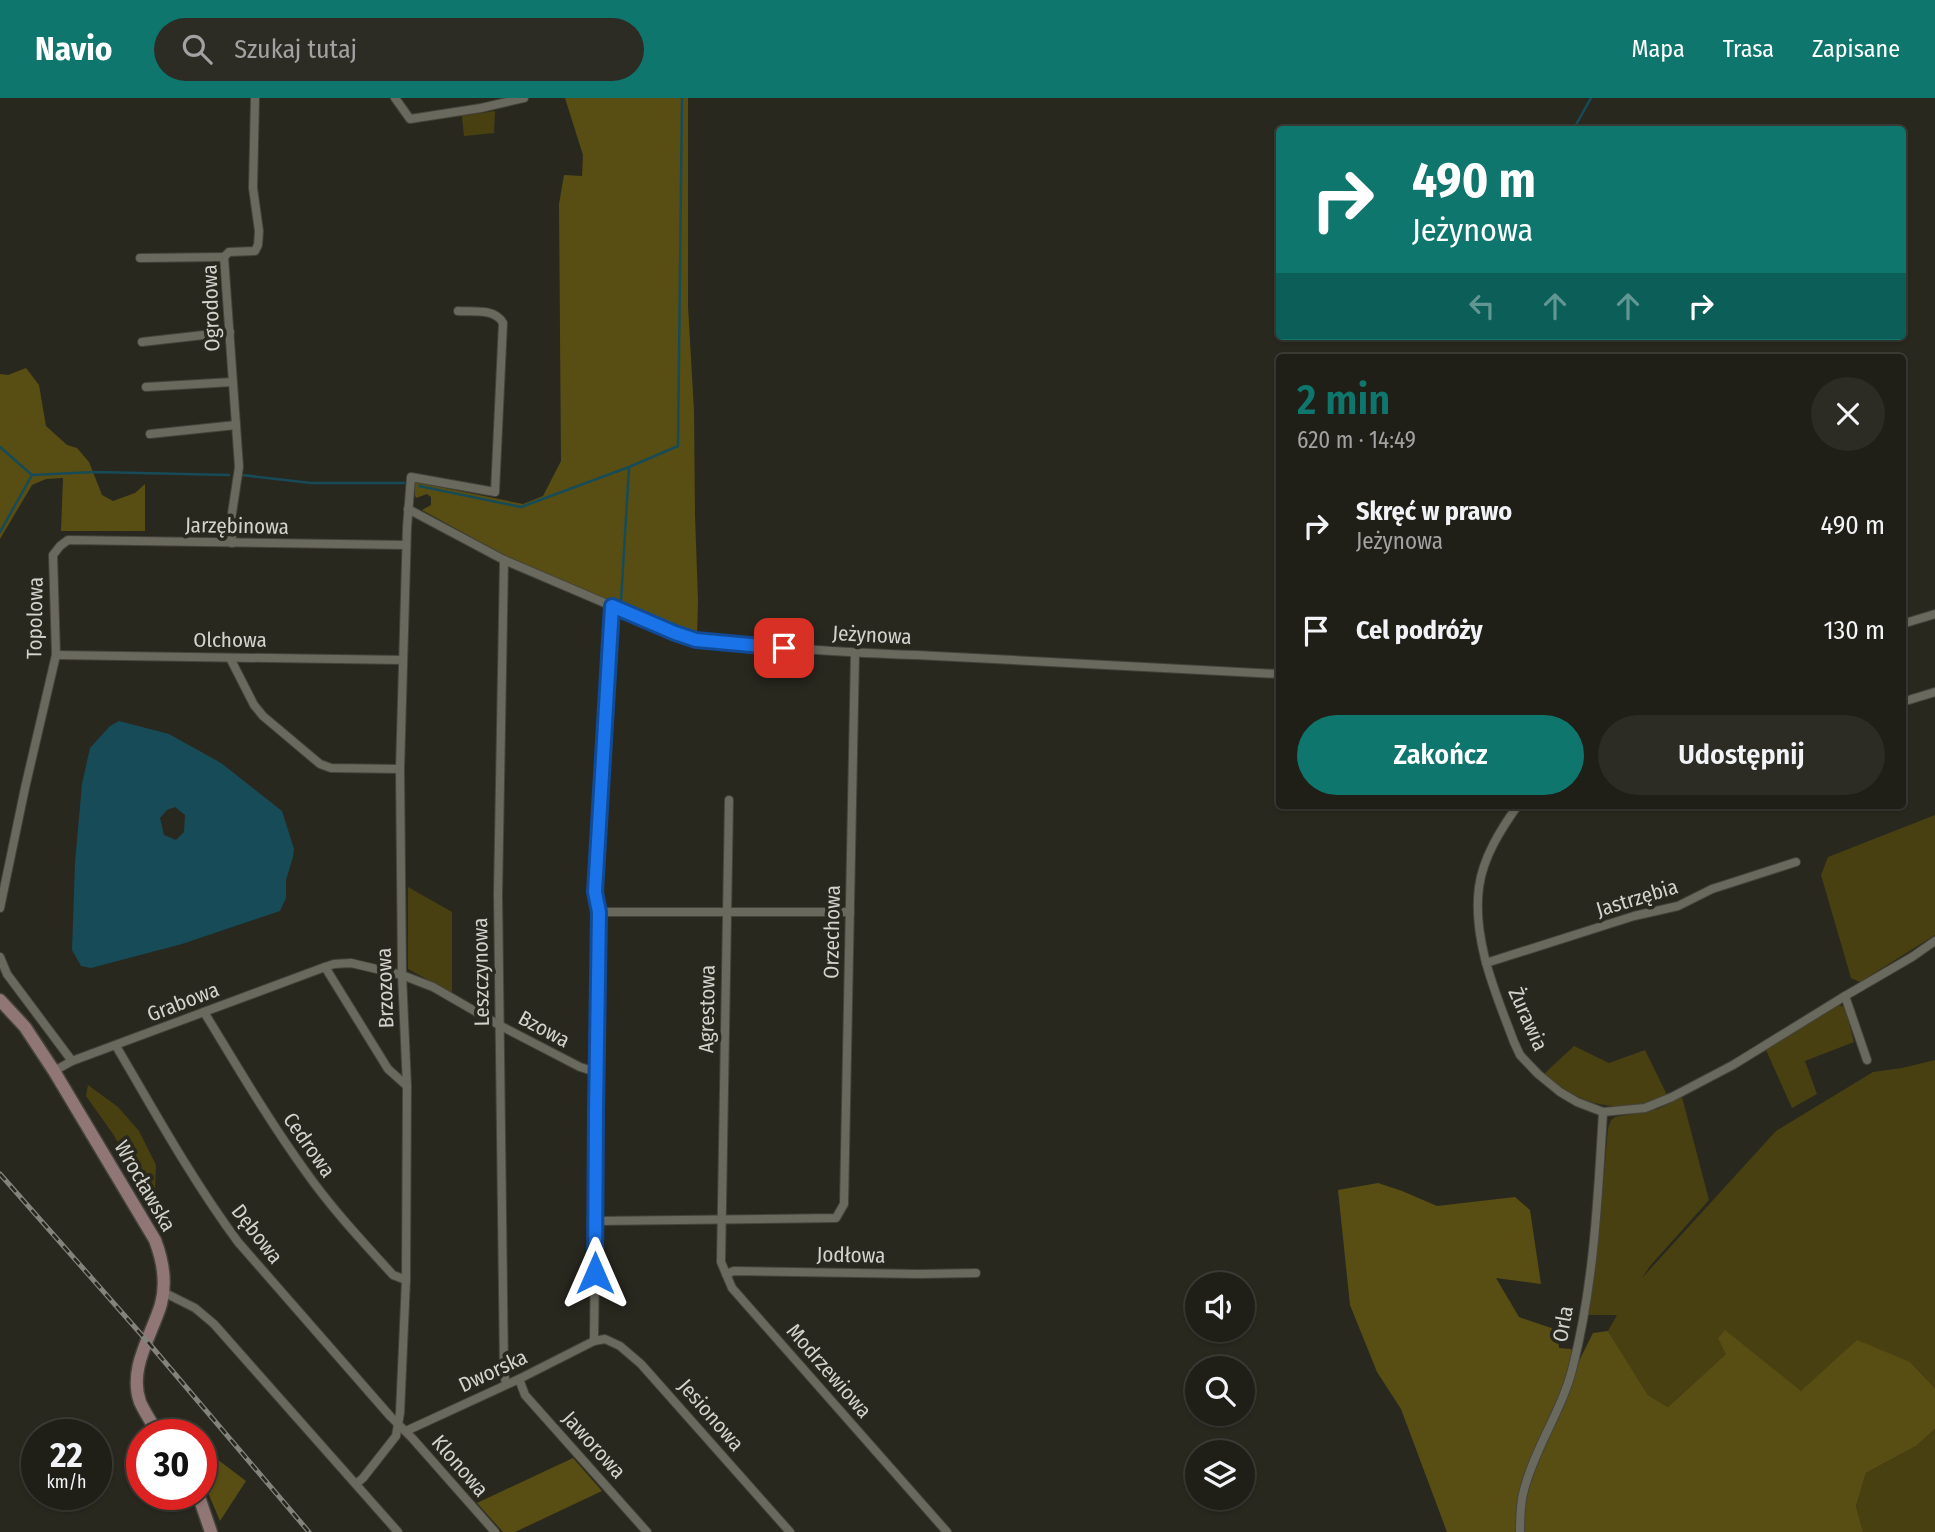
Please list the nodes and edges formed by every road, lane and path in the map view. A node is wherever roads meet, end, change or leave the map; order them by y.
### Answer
1 (256, 98) edge
2 (396, 98) edge
3 (524, 98) edge
4 (224, 257) junction
5 (140, 258) dead end
6 (458, 311) dead end
7 (230, 332) junction
8 (142, 342) dead end
9 (232, 382) junction
10 (146, 387) dead end
11 (236, 425) junction
12 (150, 434) dead end
13 (408, 509) junction
14 (68, 541) joint
15 (232, 543) junction
16 (406, 545) junction
17 (504, 560) junction
18 (612, 606) junction
19 (1935, 614) edge
20 (1906, 623) edge
21 (855, 653) junction
22 (56, 655) junction
23 (230, 658) junction
24 (403, 660) junction
25 (1276, 674) edge
26 (1935, 692) edge
27 (1906, 701) edge
28 (400, 769) junction
29 (729, 800) dead end
30 (1515, 809) edge
31 (1796, 862) dead end
32 (0, 908) edge
33 (599, 912) junction
34 (850, 912) junction
35 (726, 913) junction
36 (1935, 941) edge
37 (0, 957) edge
38 (1486, 963) junction
39 (326, 967) junction
40 (401, 975) junction
41 (1845, 996) junction
42 (0, 1000) edge
43 (204, 1012) junction
44 (499, 1025) junction
45 (116, 1046) junction
46 (1867, 1060) dead end
47 (72, 1061) junction
48 (54, 1071) junction
49 (596, 1072) junction
50 (407, 1086) junction
51 (1603, 1112) junction
52 (721, 1218) junction
53 (595, 1221) junction
54 (976, 1273) dead end
55 (726, 1275) junction
56 (405, 1280) junction
57 (163, 1293) junction
58 (594, 1341) junction
59 (519, 1380) junction
60 (506, 1384) junction
61 (150, 1419) edge
62 (399, 1423) junction
63 (406, 1432) junction
64 (356, 1484) junction
65 (203, 1510) edge
66 (211, 1532) edge
67 (398, 1532) edge
68 (495, 1532) edge
69 (647, 1532) edge
70 (790, 1532) edge
71 (947, 1532) edge
72 (1520, 1532) edge

1 - 4 street, Ogrodowa
2 - 3 street
4 - 5 street
4 - 7 street, Ogrodowa
6 - 13 street, Brzozowa
7 - 8 street
7 - 9 street, Ogrodowa
9 - 10 street
9 - 11 street, Ogrodowa
11 - 12 street
11 - 15 street, Ogrodowa
13 - 16 street, Brzozowa
13 - 17 street, Jeżynowa
14 - 15 street, Jarzębinowa
14 - 22 street, Topolowa
15 - 16 street, Jarzębinowa
16 - 24 street, Brzozowa
17 - 18 street, Jeżynowa
17 - 44 street, Leszczynowa
18 - 21 street, Jeżynowa
18 - 33 street
19 - 20 street
21 - 25 street, Jeżynowa
21 - 34 street, Orzechowa
22 - 23 street, Olchowa
22 - 32 street, Topolowa
23 - 24 street, Olchowa
23 - 28 street
24 - 28 street, Brzozowa
26 - 27 street
28 - 40 street, Brzozowa
29 - 35 street, Agrestowa
30 - 38 street, Żurawia
31 - 38 street, Jastrzębia
33 - 35 street
33 - 49 street
34 - 35 street
34 - 52 street, Orzechowa
35 - 52 street, Agrestowa
36 - 41 street, Żurawia
37 - 47 street
38 - 51 street, Żurawia
39 - 40 street, Grabowa
39 - 43 street, Grabowa
39 - 50 street
40 - 44 street, Bzowa
40 - 50 street, Brzozowa
41 - 46 street
41 - 51 street, Żurawia
42 - 48 street, Wrocławska
43 - 45 street, Grabowa
43 - 56 street, Cedrowa
44 - 49 street, Bzowa
44 - 60 street, Leszczynowa
45 - 47 street, Grabowa
45 - 62 street, Dębowa
47 - 48 street, Grabowa
48 - 57 street, Wrocławska
49 - 53 street
50 - 56 street, Brzozowa
51 - 72 street, Orla
52 - 53 street
52 - 55 street, Modrzewiowa
53 - 58 street
54 - 55 street, Jodłowa
55 - 71 street, Modrzewiowa
56 - 62 street, Brzozowa
57 - 61 street
57 - 64 street
58 - 59 street, Dworska
58 - 70 street, Jesionowa
59 - 60 street, Dworska
59 - 69 street, Jaworowa
60 - 63 street, Dworska
62 - 63 street, Klonowa
62 - 64 street, Brzozowa
63 - 68 street, Klonowa
64 - 67 street
65 - 66 street

